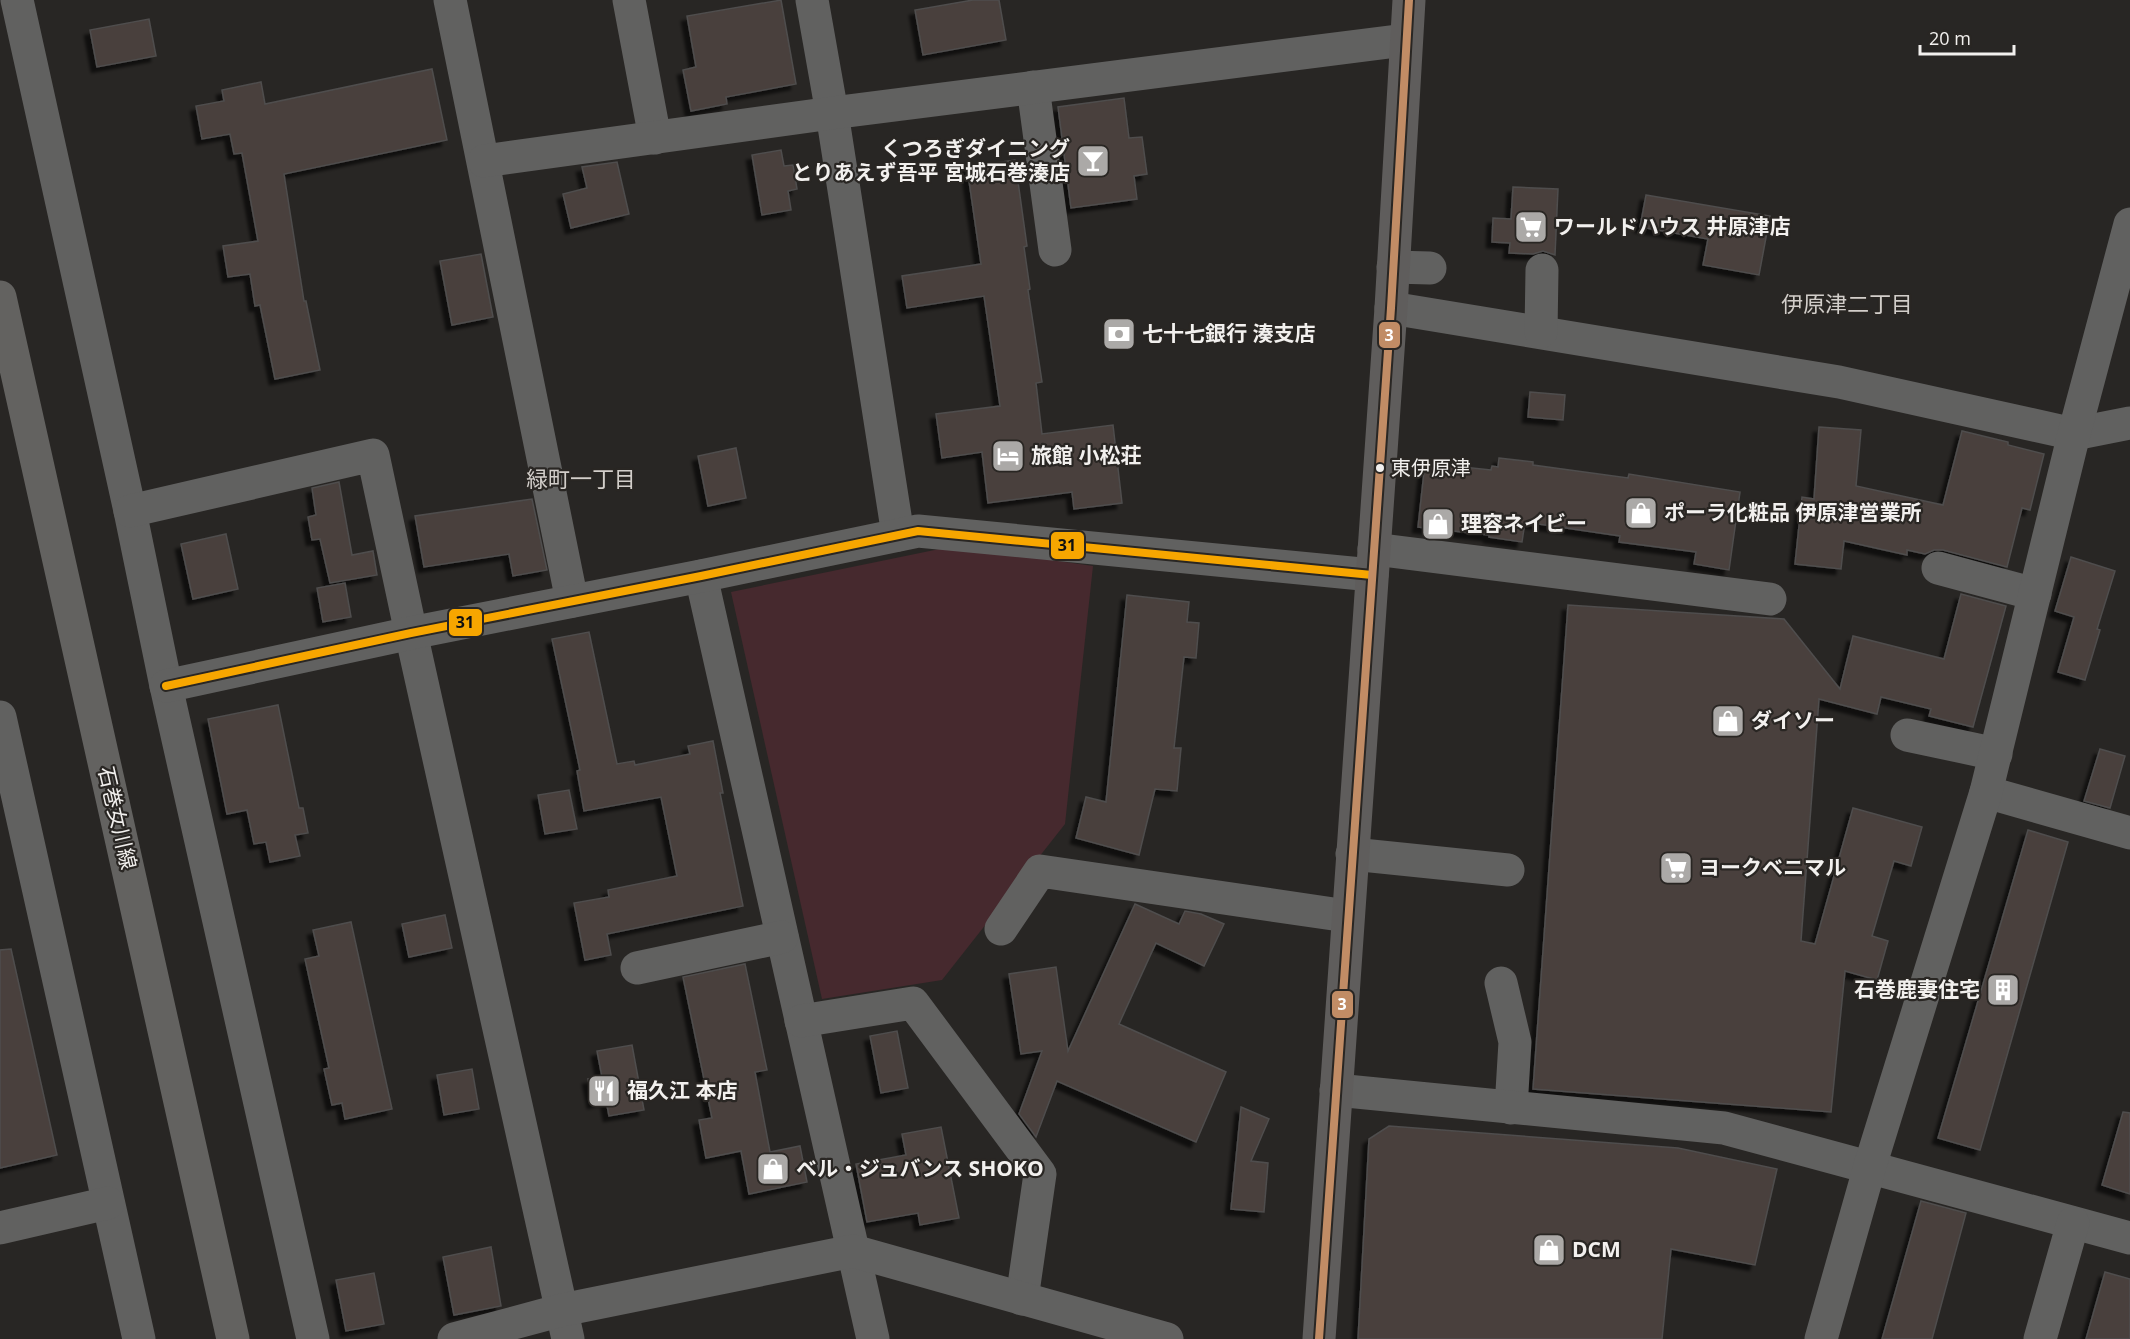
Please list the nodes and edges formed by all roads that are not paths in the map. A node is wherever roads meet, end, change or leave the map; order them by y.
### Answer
1 (17, 0) edge
2 (450, 0) edge
3 (630, 0) edge
4 (812, 0) edge
5 (1409, 0) edge
6 (1406, 40) junction
7 (1033, 87) junction
8 (832, 113) junction
9 (655, 138) junction
10 (484, 161) junction
11 (2130, 224) edge
12 (1055, 250) dead end
13 (1393, 267) junction
14 (1430, 268) dead end
15 (1542, 270) dead end
16 (0, 297) edge
17 (1391, 308) junction
18 (1541, 332) junction
19 (2130, 423) edge
20 (2074, 434) junction
21 (130, 511) junction
22 (898, 535) junction
23 (1373, 562) junction
24 (1938, 568) dead end
25 (701, 576) junction
26 (2035, 594) junction
27 (1770, 599) dead end
28 (572, 601) junction
29 (411, 633) junction
30 (166, 686) junction
31 (0, 717) edge
32 (1907, 735) dead end
33 (1995, 754) junction
34 (1986, 792) junction
35 (2130, 833) edge
36 (1352, 854) junction
37 (1508, 870) dead end
38 (1347, 916) junction
39 (1001, 929) dead end
40 (782, 937) junction
41 (637, 968) dead end
42 (1501, 983) dead end
43 (801, 1021) junction
44 (1336, 1090) junction
45 (1511, 1107) junction
46 (1870, 1166) junction
47 (108, 1203) junction
48 (2073, 1223) junction
49 (0, 1228) edge
50 (2130, 1238) edge
51 (853, 1251) junction
52 (1022, 1299) junction
53 (565, 1324) edge
54 (1130, 1334) edge
55 (139, 1339) edge
56 (233, 1339) edge
57 (313, 1339) edge
58 (454, 1339) edge
59 (873, 1339) edge
60 (1167, 1339) edge
61 (1319, 1339) edge
62 (1821, 1339) edge
63 (2040, 1339) edge

1 - 21 street
2 - 10 street
3 - 9 street
4 - 8 street
5 - 6 highway
6 - 7 street
6 - 13 highway
7 - 8 street
7 - 12 street
8 - 9 street
8 - 22 street
9 - 10 street
10 - 28 street
11 - 20 street
13 - 14 street
13 - 17 highway
15 - 18 street
16 - 56 main road, 石巻女川線
17 - 18 street
17 - 23 highway
18 - 20 street
19 - 20 street
20 - 26 street
21 - 29 street
21 - 30 street
22 - 23 street
22 - 25 street
23 - 27 street
23 - 36 highway
24 - 26 street
25 - 28 street
25 - 40 street
26 - 33 street
28 - 29 street
29 - 30 street
29 - 53 street
30 - 57 street
31 - 47 street
32 - 33 street
33 - 34 street
34 - 35 street
34 - 46 street
36 - 37 street
36 - 38 highway
38 - 39 street
38 - 44 highway
40 - 41 street
40 - 43 street
42 - 45 street
43 - 51 street
43 - 52 street
44 - 45 street
44 - 61 highway
45 - 46 street
46 - 48 street
46 - 62 street
47 - 49 street
47 - 55 street
48 - 50 street
48 - 63 street
51 - 52 street
51 - 53 street
51 - 59 street
52 - 54 street
53 - 58 street
54 - 60 street

